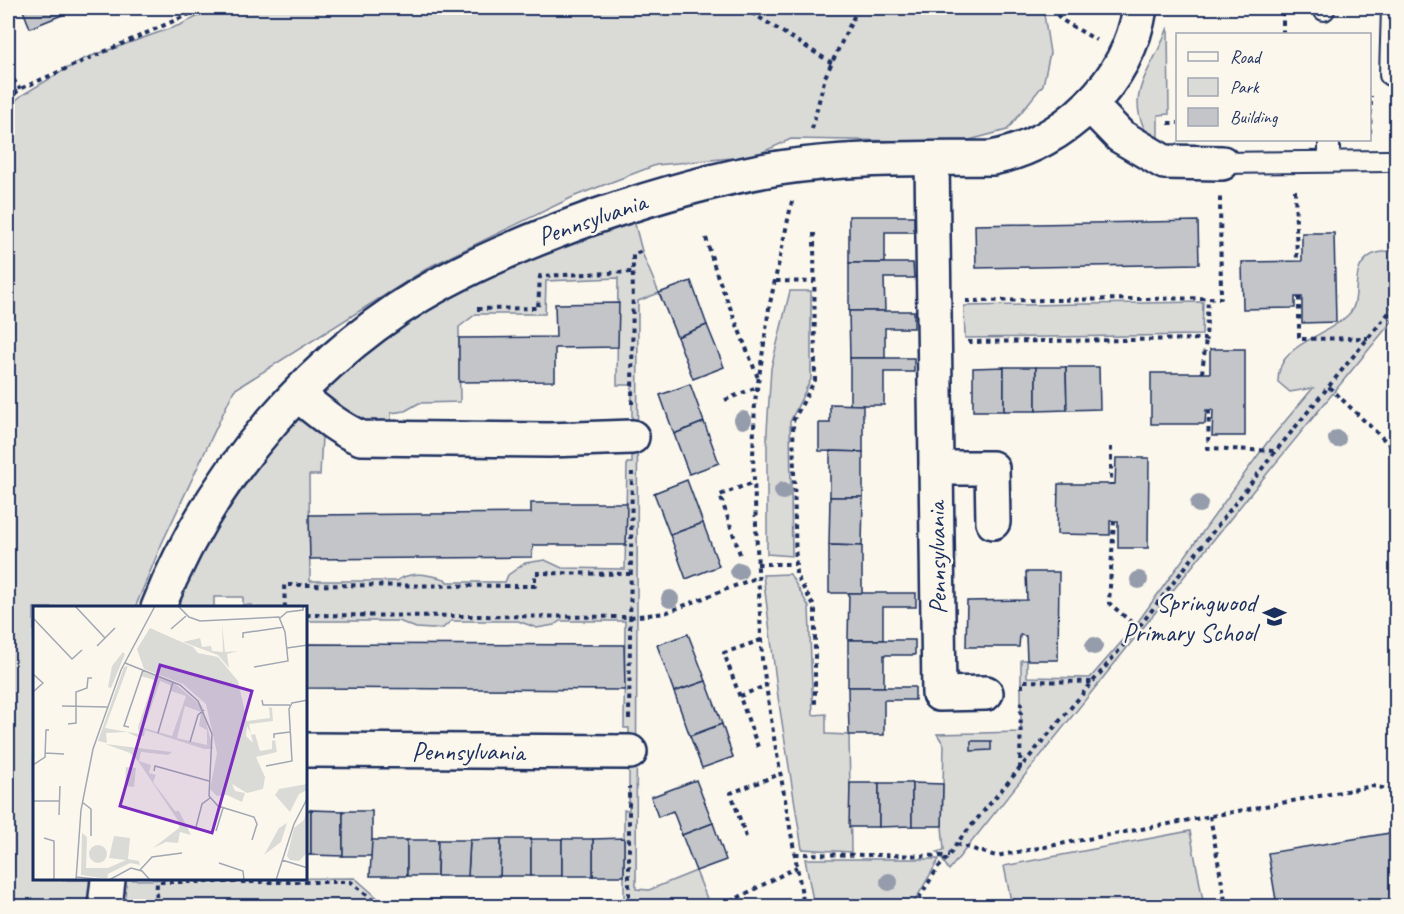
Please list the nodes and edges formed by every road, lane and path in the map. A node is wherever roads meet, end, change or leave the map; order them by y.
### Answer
1 (203, 8) edge
2 (744, 8) edge
3 (858, 8) edge
4 (1050, 8) edge
5 (1140, 8) edge
6 (1283, 8) edge
7 (1392, 8) edge
8 (1283, 33) edge
9 (1125, 56) junction
10 (832, 63) junction
11 (8, 72) edge
12 (1390, 75) dead end
13 (20, 89) junction
14 (8, 100) edge
15 (1090, 105) junction
16 (812, 130) dead end
17 (1329, 141) edge
18 (932, 159) junction
19 (1329, 161) junction
20 (1388, 161) dead end
21 (1222, 164) junction
22 (1295, 190) dead end
23 (794, 194) dead end
24 (814, 232) dead end
25 (706, 238) dead end
26 (642, 251) dead end
27 (1298, 261) dead end
28 (632, 273) junction
29 (776, 281) junction
30 (814, 282) junction
31 (1299, 297) dead end
32 (1208, 298) junction
33 (934, 301) junction
34 (1396, 304) edge
35 (477, 309) dead end
36 (1206, 339) junction
37 (1368, 339) junction
38 (934, 342) junction
39 (1202, 373) dead end
40 (758, 380) junction
41 (757, 387) junction
42 (1329, 387) junction
43 (298, 395) junction
44 (725, 400) dead end
45 (1209, 410) dead end
46 (632, 437) junction
47 (1111, 447) dead end
48 (1396, 451) edge
49 (1275, 452) junction
50 (936, 468) junction
51 (754, 482) junction
52 (1111, 484) dead end
53 (1114, 521) dead end
54 (993, 522) dead end
55 (740, 554) dead end
56 (757, 564) junction
57 (795, 564) junction
58 (630, 574) junction
59 (758, 577) junction
60 (159, 606) edge
61 (285, 606) edge
62 (308, 615) edge
63 (630, 616) junction
64 (1138, 628) junction
65 (761, 640) junction
66 (1093, 682) junction
67 (765, 686) junction
68 (986, 693) dead end
69 (740, 696) junction
70 (815, 708) dead end
71 (758, 747) dead end
72 (308, 750) edge
73 (630, 752) junction
74 (1020, 770) junction
75 (780, 774) junction
76 (1396, 791) edge
77 (1210, 816) junction
78 (746, 837) dead end
79 (956, 844) junction
80 (795, 854) junction
81 (949, 856) junction
82 (797, 867) junction
83 (108, 881) edge
84 (105, 906) edge
85 (156, 906) edge
86 (619, 906) edge
87 (628, 906) edge
88 (722, 906) edge
89 (804, 906) edge
90 (914, 906) edge
91 (1226, 906) edge

1 - 13 path
2 - 10 path
3 - 10 path
4 - 9 path
5 - 9 street, Pennsylvania
6 - 8 path
7 - 12 lane
9 - 15 street, Pennsylvania
10 - 16 path
11 - 13 path
13 - 14 path
15 - 18 street, Pennsylvania
15 - 21 street
17 - 19 lane
18 - 33 street, Pennsylvania
18 - 43 street, Pennsylvania
19 - 20 lane
19 - 21 lane
21 - 32 path
22 - 27 path
23 - 29 path
24 - 30 path
25 - 40 path
26 - 28 path
28 - 35 path
28 - 46 path
29 - 30 path
29 - 40 path
30 - 57 path
31 - 37 path
32 - 33 path
32 - 36 path
33 - 38 street, Pennsylvania
34 - 37 path
36 - 38 path
36 - 39 path
37 - 42 path
38 - 50 street, Pennsylvania
40 - 41 path
41 - 44 path
41 - 51 path
42 - 48 path
42 - 49 path
43 - 46 street
43 - 60 street, Pennsylvania
45 - 49 path
46 - 58 path
47 - 52 path
49 - 64 path
50 - 54 street
50 - 68 street, Pennsylvania
51 - 55 path
51 - 56 path
53 - 64 path
56 - 57 path
56 - 59 path
57 - 70 path
58 - 61 path
58 - 63 path
59 - 63 path
59 - 65 path
62 - 63 path
63 - 73 path
64 - 66 path
65 - 67 path
65 - 69 path
66 - 74 path
66 - 74 path
67 - 69 path
67 - 75 path
69 - 71 path
72 - 73 street, Pennsylvania
73 - 87 path
74 - 79 path
75 - 78 path
75 - 80 path
76 - 77 path
77 - 79 path
77 - 91 path
79 - 81 path
80 - 81 path
80 - 82 path
81 - 90 path
82 - 88 path
82 - 89 path
83 - 84 street
85 - 86 path
86 - 87 path

